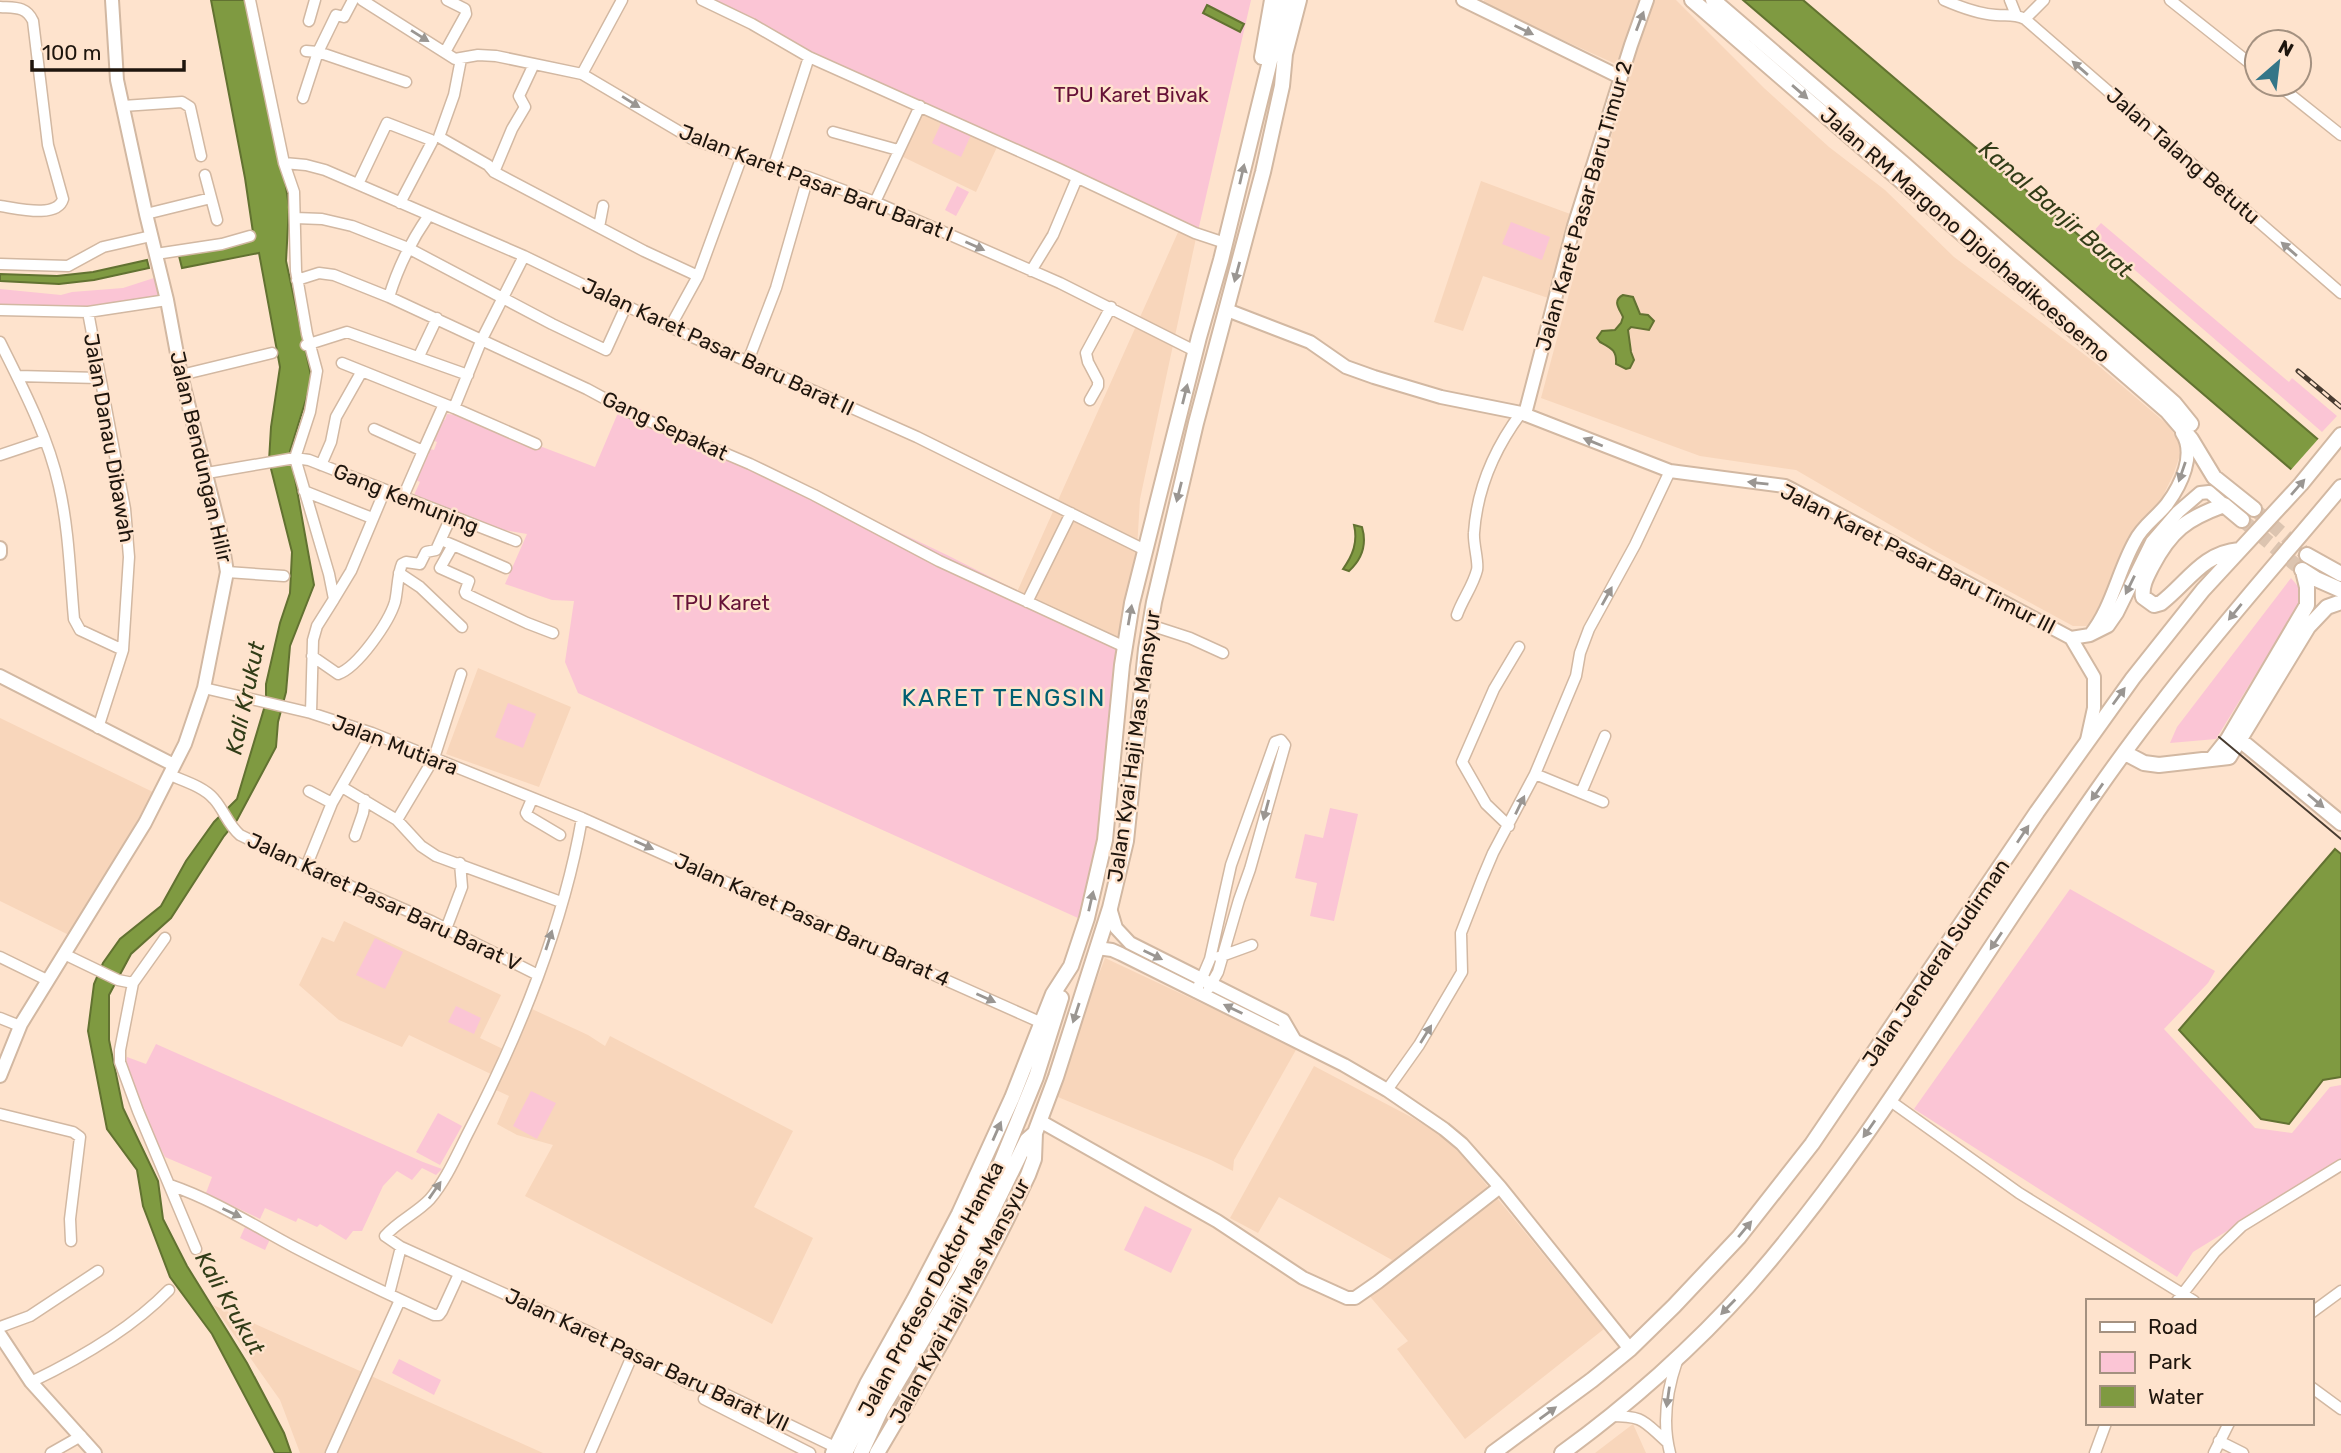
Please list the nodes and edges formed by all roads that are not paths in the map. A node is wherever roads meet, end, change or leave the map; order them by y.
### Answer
1 (112, 0) edge
2 (250, 0) edge
3 (316, 0) edge
4 (353, 0) edge
5 (362, 0) edge
6 (447, 0) edge
7 (622, 0) edge
8 (702, 0) edge
9 (1272, 0) edge
10 (1285, 0) edge
11 (1299, 0) edge
12 (1309, 0) edge
13 (1463, 0) edge
14 (1647, 0) edge
15 (1692, 0) edge
16 (1713, 0) edge
17 (1944, 0) edge
18 (2010, 0) edge
19 (2044, 0) edge
20 (2170, 0) edge
21 (0, 7) edge
22 (2020, 17) junction
23 (1287, 18) junction
24 (309, 21) dead end
25 (306, 51) dead end
26 (318, 52) junction
27 (445, 52) junction
28 (809, 57) junction
29 (2243, 58) edge
30 (461, 59) junction
31 (534, 64) junction
32 (582, 74) junction
33 (1620, 77) junction
34 (406, 82) dead end
35 (1282, 86) junction
36 (303, 98) dead end
37 (2295, 98) edge
38 (123, 106) junction
39 (920, 106) junction
40 (1254, 124) junction
41 (833, 132) dead end
42 (2341, 135) edge
43 (898, 150) junction
44 (201, 156) dead end
45 (742, 156) junction
46 (284, 163) junction
47 (773, 167) junction
48 (494, 172) junction
49 (205, 175) dead end
50 (808, 177) junction
51 (1077, 178) junction
52 (358, 184) junction
53 (211, 198) junction
54 (400, 202) junction
55 (875, 202) junction
56 (0, 206) edge
57 (603, 206) dead end
58 (146, 214) junction
59 (429, 215) junction
60 (295, 218) junction
61 (217, 220) dead end
62 (599, 227) junction
63 (151, 236) junction
64 (250, 236) dead end
65 (1225, 243) junction
66 (408, 248) junction
67 (157, 255) junction
68 (524, 256) junction
69 (0, 264) edge
70 (1031, 271) junction
71 (698, 276) junction
72 (297, 280) junction
73 (2341, 293) edge
74 (389, 297) junction
75 (504, 299) junction
76 (167, 300) junction
77 (626, 306) junction
78 (1111, 307) junction
79 (0, 310) edge
80 (1227, 310) junction
81 (88, 312) junction
82 (437, 318) junction
83 (670, 327) junction
84 (482, 339) junction
85 (0, 342) edge
86 (307, 344) junction
87 (1195, 351) junction
88 (272, 353) dead end
89 (419, 356) junction
90 (748, 361) junction
91 (342, 363) dead end
92 (362, 371) junction
93 (181, 374) junction
94 (468, 375) junction
95 (17, 376) junction
96 (99, 378) junction
97 (2160, 390) junction
98 (1090, 401) dead end
99 (449, 406) junction
100 (2167, 411) junction
101 (1523, 414) junction
102 (374, 429) dead end
103 (2341, 435) edge
104 (45, 440) junction
105 (536, 444) dead end
106 (423, 451) junction
107 (0, 455) edge
108 (294, 458) junction
109 (321, 465) junction
110 (1671, 471) junction
111 (207, 473) junction
112 (2341, 487) edge
113 (2227, 488) junction
114 (384, 490) junction
115 (304, 491) junction
116 (403, 497) junction
117 (2224, 505) junction
118 (2253, 509) tunnel mouth
119 (1071, 513) junction
120 (451, 517) junction
121 (372, 519) junction
122 (2242, 520) tunnel mouth
123 (441, 540) junction
124 (516, 541) dead end
125 (453, 545) junction
126 (1145, 550) junction
127 (2239, 550) junction
128 (2307, 555) tunnel mouth
129 (506, 568) dead end
130 (227, 572) junction
131 (399, 573) junction
132 (2341, 574) edge
133 (284, 576) dead end
134 (2341, 590) edge
135 (334, 599) junction
136 (1027, 602) junction
137 (2341, 602) edge
138 (1457, 615) dead end
139 (1150, 625) junction
140 (461, 627) dead end
141 (553, 633) dead end
142 (2090, 635) junction
143 (2071, 638) junction
144 (1125, 647) junction
145 (1519, 647) dead end
146 (123, 650) junction
147 (1223, 653) dead end
148 (312, 656) junction
149 (461, 674) dead end
150 (0, 676) edge
151 (204, 688) junction
152 (311, 713) junction
153 (98, 728) junction
154 (372, 733) junction
155 (1605, 736) dead end
156 (2236, 737) junction
157 (2087, 740) junction
158 (2125, 753) junction
159 (434, 758) junction
160 (1266, 763) junction
161 (1278, 767) junction
162 (172, 770) junction
163 (1535, 774) junction
164 (342, 787) junction
165 (309, 791) dead end
166 (1581, 793) junction
167 (532, 799) junction
168 (365, 800) junction
169 (1603, 802) dead end
170 (332, 803) junction
171 (582, 818) junction
172 (397, 820) junction
173 (2341, 823) edge
174 (1509, 826) junction
175 (560, 835) dead end
176 (355, 836) dead end
177 (460, 863) junction
178 (1231, 865) junction
179 (306, 867) junction
180 (1250, 869) junction
181 (1225, 898) junction
182 (1239, 900) junction
183 (561, 902) junction
184 (1110, 908) junction
185 (446, 929) junction
186 (165, 938) dead end
187 (1252, 945) dead end
188 (1097, 948) junction
189 (64, 954) junction
190 (1223, 956) junction
191 (0, 957) edge
192 (1210, 959) junction
193 (1072, 967) junction
194 (538, 975) junction
195 (47, 980) junction
196 (133, 983) junction
197 (1204, 988) junction
198 (0, 1018) edge
199 (1042, 1023) junction
200 (20, 1026) junction
201 (0, 1075) edge
202 (1387, 1090) junction
203 (1889, 1100) junction
204 (0, 1114) edge
205 (1037, 1127) junction
206 (2341, 1165) edge
207 (1007, 1168) junction
208 (170, 1185) junction
209 (1500, 1186) junction
210 (71, 1241) dead end
211 (401, 1247) junction
212 (196, 1249) dead end
213 (98, 1271) dead end
214 (459, 1274) junction
215 (169, 1290) dead end
216 (2340, 1293) edge
217 (389, 1294) junction
218 (2180, 1296) edge
219 (400, 1300) junction
220 (2313, 1312) edge
221 (0, 1327) edge
222 (0, 1335) edge
223 (1630, 1349) junction
224 (1679, 1354) junction
225 (632, 1356) junction
226 (31, 1382) junction
227 (2313, 1388) edge
228 (704, 1399) dead end
229 (2341, 1409) edge
230 (1610, 1416) junction
231 (2105, 1425) edge
232 (2228, 1425) edge
233 (81, 1436) junction
234 (2219, 1441) junction
235 (1667, 1442) junction
236 (838, 1451) edge
237 (51, 1453) edge
238 (95, 1453) edge
239 (331, 1453) edge
240 (590, 1453) edge
241 (810, 1453) edge
242 (861, 1453) edge
243 (877, 1453) edge
244 (1493, 1453) edge
245 (1562, 1453) edge
246 (1670, 1453) edge
247 (2095, 1453) edge
248 (2214, 1453) edge
249 (2243, 1453) edge

1 - 38 street, Jalan Bendungan Hilir
2 - 46 street
3 - 24 street
4 - 26 street
5 -> 27 street, Jalan Karet Pasar Baru Barat I
6 - 27 street
7 - 32 street
8 - 28 street
9 - 40 main road, Jalan Kyai Haji Mas Mansyur
10 - 23 main road, Jalan Kyai Haji Mas Mansyur
11 - 23 main road, Jalan Kyai Haji Mas Mansyur
12 - 35 main road, Jalan Kyai Haji Mas Mansyur
13 -> 33 street
33 -> 14 street, Jalan Karet Pasar Baru Timur 2
15 -> 100 main road, Jalan RM Margono Djojohadikoesoemo
16 - 97 main road, Jalan RM Margono Djojohadikoesoemo
17 - 22 street
18 - 22 street
19 - 22 street
20 - 29 street
21 - 56 street
73 -> 22 street, Jalan Talang Betutu
23 - 35 main road, Jalan Kyai Haji Mas Mansyur
23 - 40 main road, Jalan Kyai Haji Mas Mansyur
25 - 26 street
26 - 34 street
26 - 36 street
27 - 30 street, Jalan Karet Pasar Baru Barat I
28 - 39 street
28 - 47 street
30 - 31 street, Jalan Karet Pasar Baru Barat I
30 - 48 street
31 - 32 street, Jalan Karet Pasar Baru Barat I
31 - 48 street
32 -> 45 street, Jalan Karet Pasar Baru Barat I
33 - 101 street, Jalan Karet Pasar Baru Timur 2
35 -> 80 main road, Jalan Kyai Haji Mas Mansyur
37 - 42 street
38 - 44 street
38 - 58 street, Jalan Bendungan Hilir
39 - 43 street
39 - 51 street
65 -> 40 main road, Jalan Kyai Haji Mas Mansyur
41 - 43 street
43 - 55 street
45 - 47 street, Jalan Karet Pasar Baru Barat I
45 - 71 street
46 - 52 street, Jalan Karet Pasar Baru Barat II
46 - 60 street
47 - 50 street, Jalan Karet Pasar Baru Barat I
48 - 62 street
49 - 53 street
50 - 55 street, Jalan Karet Pasar Baru Barat I
50 - 90 street
51 - 65 street
51 - 70 street
52 - 54 street, Jalan Karet Pasar Baru Barat II
52 - 54 street
53 - 58 street
53 - 61 street
54 - 59 street, Jalan Karet Pasar Baru Barat II
55 -> 70 street, Jalan Karet Pasar Baru Barat I
57 - 62 street
58 - 63 street, Jalan Bendungan Hilir
59 - 66 street
59 - 68 street, Jalan Karet Pasar Baru Barat II
60 - 66 street
60 - 72 street
62 - 71 street
63 - 67 street, Jalan Bendungan Hilir
63 - 69 street
64 - 67 street
65 - 87 main road, Jalan Kyai Haji Mas Mansyur
66 - 74 street
66 - 75 street
67 - 76 street, Jalan Bendungan Hilir
68 - 75 street
68 - 77 street, Jalan Karet Pasar Baru Barat II
70 - 78 street, Jalan Karet Pasar Baru Barat I
71 - 83 street
72 - 74 street, Gang Sepakat
72 - 86 street
74 - 82 street, Gang Sepakat
75 - 77 street
75 - 84 street
76 - 81 street
76 - 93 street, Jalan Bendungan Hilir
77 - 83 street, Jalan Karet Pasar Baru Barat II
78 - 87 street, Jalan Karet Pasar Baru Barat I
78 - 98 street
79 - 81 street
80 - 101 street, Jalan Karet Pasar Baru Timur III
80 -> 139 main road, Jalan Kyai Haji Mas Mansyur
81 - 96 street, Jalan Danau Dibawah
82 - 84 street, Gang Sepakat
82 - 89 street
83 - 90 street, Jalan Karet Pasar Baru Barat II
84 - 94 street
84 - 136 street, Gang Sepakat
85 - 95 street
86 - 89 street
86 - 108 street
126 -> 87 main road, Jalan Kyai Haji Mas Mansyur
88 - 93 street
89 - 94 street
90 - 119 street, Jalan Karet Pasar Baru Barat II
91 - 92 street
92 - 99 street
92 - 109 street
93 - 111 street, Jalan Bendungan Hilir
94 - 99 street
95 - 96 street
95 - 104 street
96 - 146 street, Jalan Danau Dibawah
97 - 100 street
97 - 113 main road, Jalan RM Margono Djojohadikoesoemo
99 - 105 street
99 - 106 street
100 - 113 main road, Jalan RM Margono Djojohadikoesoemo
100 -> 142 street
110 -> 101 street, Jalan Karet Pasar Baru Timur III
101 - 138 street
102 - 106 street
127 -> 103 main road, Jalan Jenderal Sudirman
104 - 107 street
104 - 146 street
106 - 116 street
108 - 109 street, Gang Kemuning
108 - 111 street
108 - 115 street
109 - 114 street, Gang Kemuning
143 -> 110 street, Jalan Karet Pasar Baru Timur III
163 -> 110 street
111 - 130 street, Jalan Bendungan Hilir
112 -> 158 main road, Jalan Jenderal Sudirman
113 - 118 main road
114 - 116 street, Gang Kemuning
114 - 121 street
115 - 121 street
115 - 135 street
116 - 120 street, Gang Kemuning
117 - 122 main road
117 - 127 main road
117 -> 142 street
119 - 126 street, Jalan Karet Pasar Baru Barat II
119 - 136 street
120 - 123 street
120 - 124 street, Gang Kemuning
121 - 135 street
123 - 125 street
123 - 131 street
125 - 129 street
125 - 141 street
144 -> 126 main road, Jalan Kyai Haji Mas Mansyur
157 -> 127 main road, Jalan Jenderal Sudirman
128 - 132 main road
130 - 133 street
130 - 151 street, Jalan Bendungan Hilir
131 - 140 street
131 - 148 street
134 - 156 main road
135 - 148 street
136 - 144 street, Gang Sepakat
137 - 156 main road
139 - 147 street
139 - 184 main road, Jalan Kyai Haji Mas Mansyur
142 - 143 street
143 - 157 street, Jalan Karet Pasar Baru Timur III
193 -> 144 main road, Jalan Kyai Haji Mas Mansyur
145 - 174 street
146 - 153 street, Jalan Danau Dibawah
148 - 152 street
149 - 159 street
150 - 153 street
151 - 152 street, Jalan Mutiara
151 - 162 street, Jalan Bendungan Hilir
152 - 154 street, Jalan Mutiara
153 - 162 street
154 - 159 street, Jalan Mutiara
154 - 164 street
155 - 166 street
156 - 158 main road
156 -> 173 main road
223 -> 157 main road, Jalan Jenderal Sudirman
158 -> 203 main road, Jalan Jenderal Sudirman
159 - 167 street, Jalan Mutiara
159 - 172 street
160 - 161 street
160 - 161 street
160 - 178 street
161 -> 180 street
162 - 179 street, Jalan Karet Pasar Baru Barat V
162 - 189 street, Jalan Bendungan Hilir
163 - 166 street
174 -> 163 street
164 - 168 street
164 - 170 street
165 - 170 street
166 - 169 street
167 - 171 street, Jalan Mutiara
167 - 175 street
168 - 172 street
168 - 176 street
170 - 179 street
171 - 183 street
171 -> 199 street, Jalan Karet Pasar Baru Barat 4
172 - 177 street
202 -> 174 street
177 - 183 street
177 - 185 street
178 - 180 street
178 - 181 street
179 - 185 street, Jalan Karet Pasar Baru Barat V
180 - 182 street
181 - 182 street
181 - 192 street
182 - 190 street
194 -> 183 street
184 - 188 main road, Jalan Kyai Haji Mas Mansyur
184 -> 197 street
185 - 194 street, Jalan Karet Pasar Baru Barat V
186 - 196 street
187 - 190 street
188 - 197 street
188 -> 205 main road, Jalan Kyai Haji Mas Mansyur
189 - 195 street, Jalan Bendungan Hilir
189 - 196 street
190 - 192 street
190 - 197 street
191 - 195 street
192 - 197 street
193 - 199 main road, Jalan Kyai Haji Mas Mansyur
193 - 207 main road, Jalan Profesor Doktor Hamka
211 -> 194 street, Jalan Karet Pasar Baru Barat VII
195 - 200 street, Jalan Bendungan Hilir
196 - 208 street
197 - 202 street
198 - 200 street
236 -> 199 main road, Jalan Kyai Haji Mas Mansyur
200 - 201 street, Jalan Bendungan Hilir
202 - 209 street
203 - 218 street
203 -> 224 main road, Jalan Jenderal Sudirman
204 - 210 street
205 - 207 main road, Jalan Profesor Doktor Hamka
205 - 209 street
205 - 243 main road, Jalan Kyai Haji Mas Mansyur
206 - 218 street
207 - 236 main road, Jalan Profesor Doktor Hamka
207 - 242 main road, Jalan Profesor Doktor Hamka
208 - 212 street
208 -> 217 street
209 - 223 street
211 - 214 street, Jalan Karet Pasar Baru Barat VII
211 - 217 street
213 - 221 street
214 - 219 street
214 - 225 street, Jalan Karet Pasar Baru Barat VII
215 - 226 street
216 - 220 street
217 - 219 street
219 - 239 street
222 - 226 street
244 -> 223 main road, Jalan Jenderal Sudirman
224 - 230 main road, Jalan Jenderal Sudirman
224 -> 235 street
225 - 236 street, Jalan Karet Pasar Baru Barat VII
225 - 240 street
226 - 233 street
227 - 229 street
228 - 241 street, Jalan Karet Pasar Baru Barat VII
230 - 235 street
230 - 245 main road, Jalan Jenderal Sudirman
231 - 247 street
232 - 234 street
233 - 237 street
233 - 238 street
234 - 248 street
234 - 249 street
235 - 246 street

